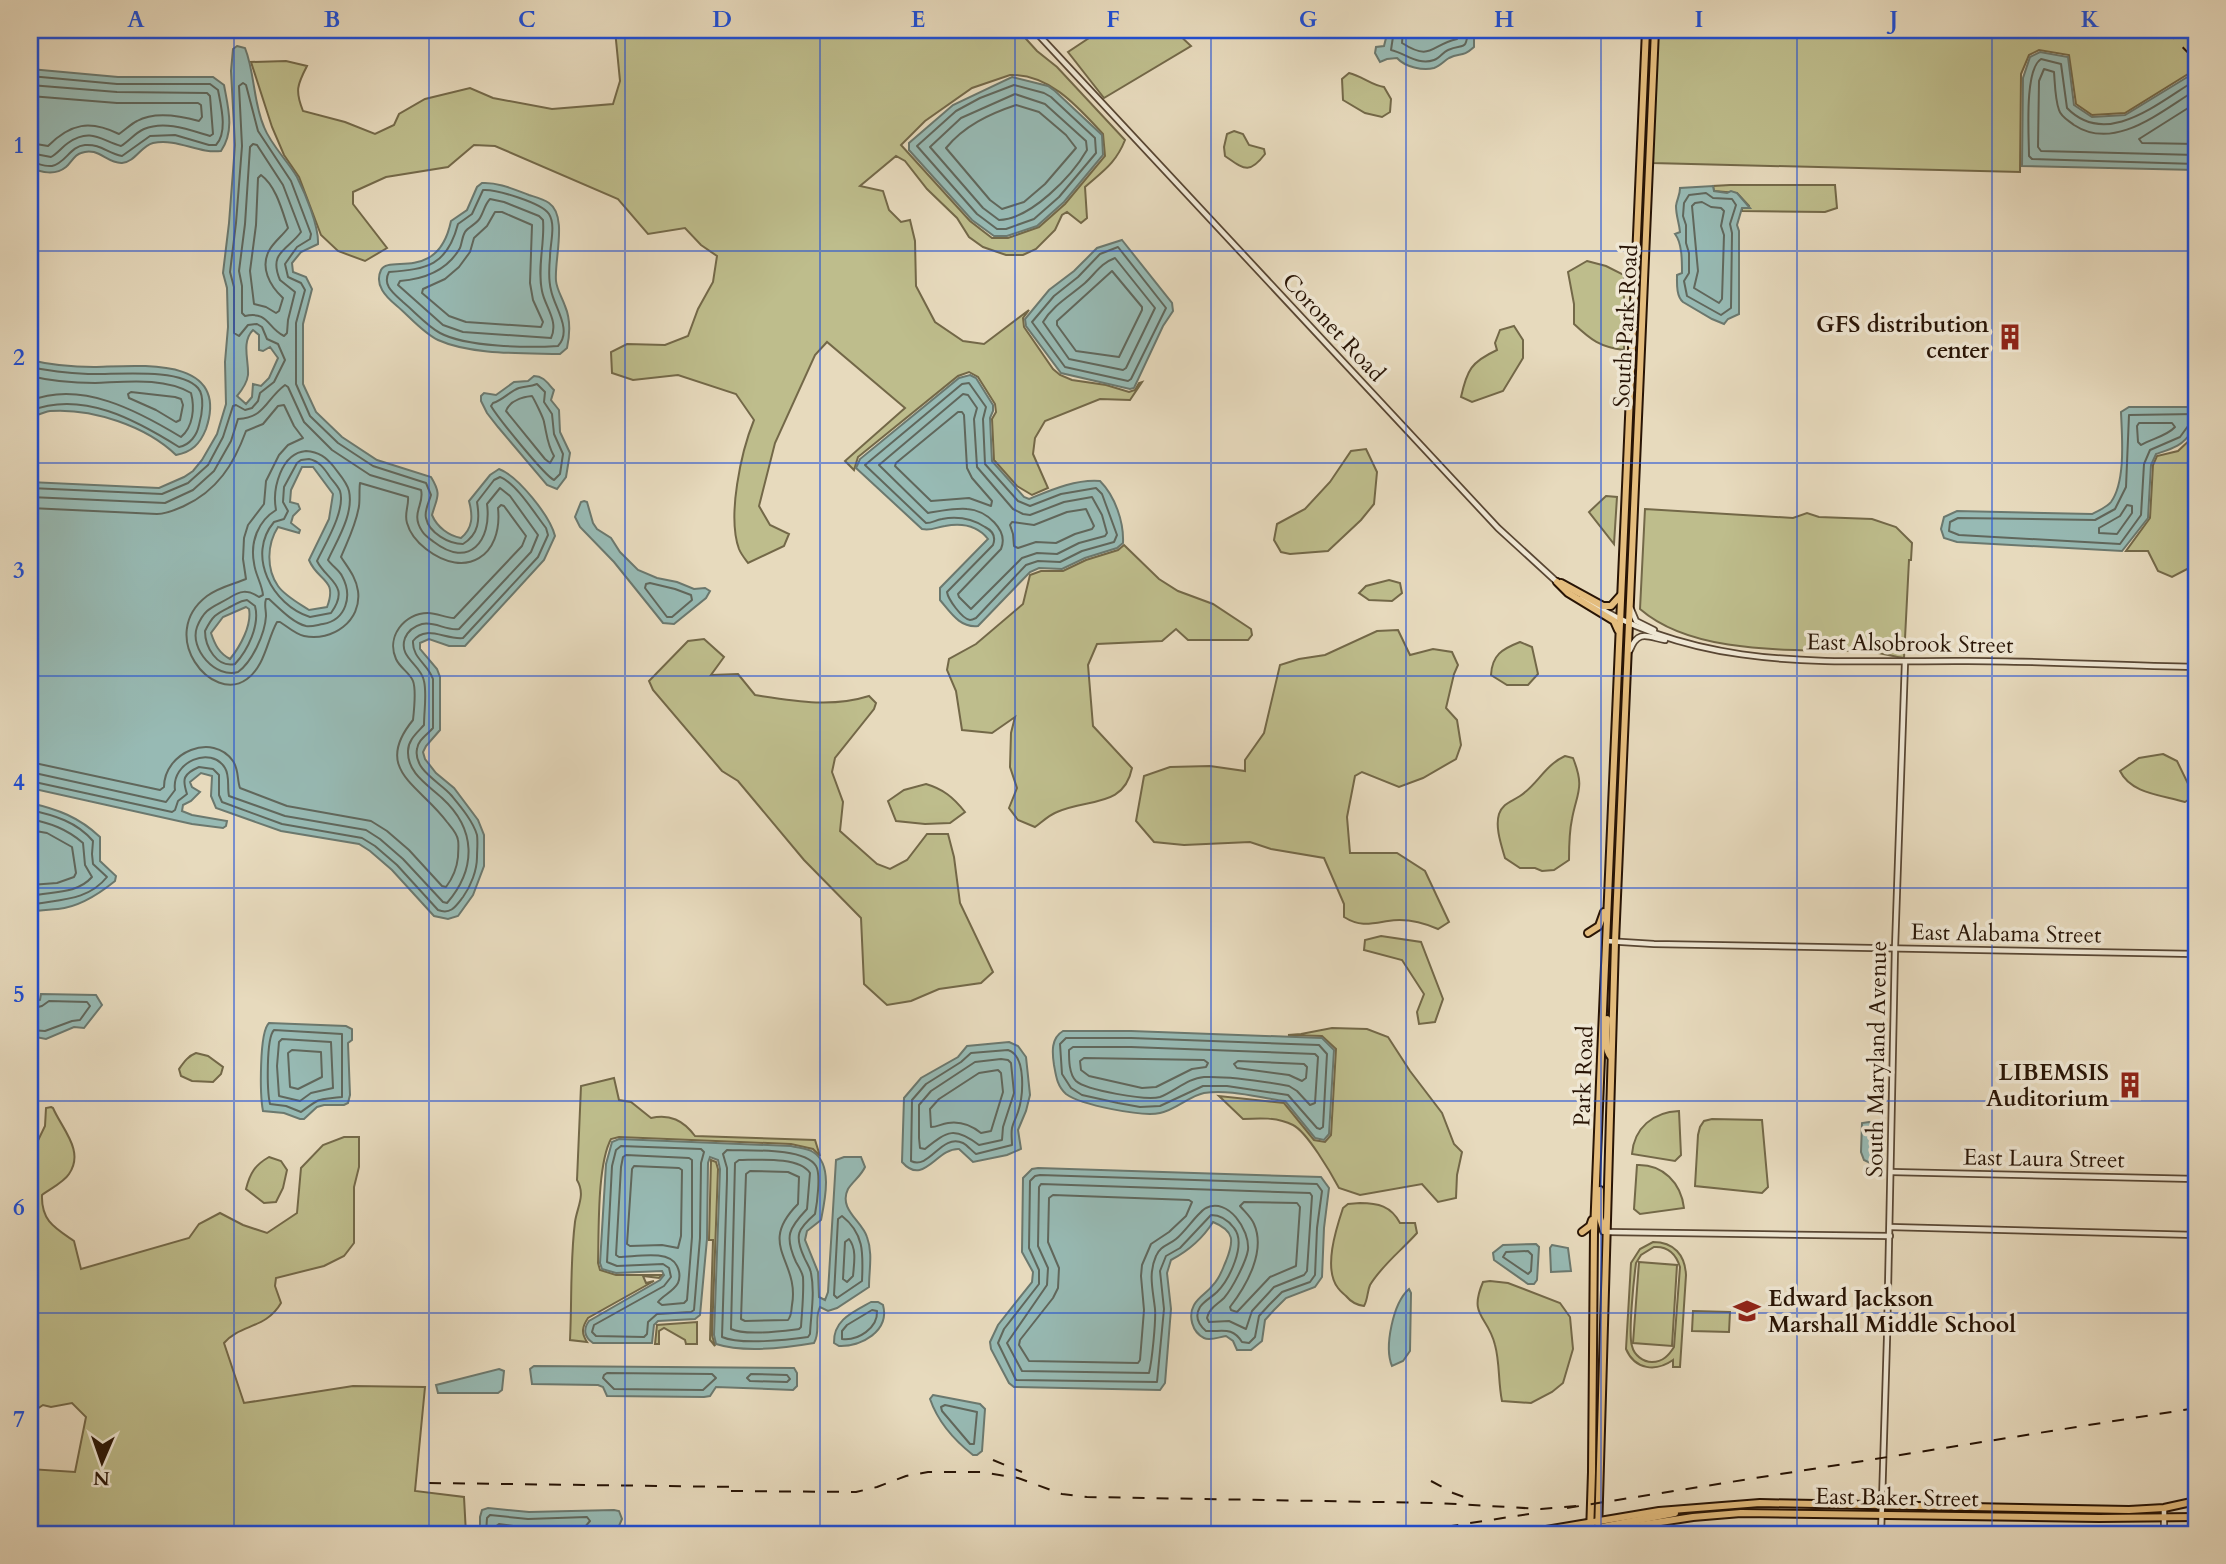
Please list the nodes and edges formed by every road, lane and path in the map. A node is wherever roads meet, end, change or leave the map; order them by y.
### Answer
1 (1034, 30) edge
2 (1646, 30) edge
3 (1653, 30) edge
4 (1645, 168) junction
5 (1623, 544) junction
6 (1556, 581) junction
7 (1621, 594) junction
8 (1630, 602) junction
9 (1620, 619) junction
10 (1629, 624) junction
11 (1619, 632) junction
12 (1677, 642) junction
13 (1628, 655) junction
14 (1905, 662) junction
15 (2196, 667) edge
16 (1616, 694) junction
17 (1625, 704) junction
18 (1622, 758) junction
19 (1608, 873) junction
20 (1606, 904) junction
21 (1588, 933) dead end
22 (1605, 941) junction
23 (1615, 942) junction
24 (1895, 948) junction
25 (2196, 954) edge
26 (1604, 986) junction
27 (1611, 1057) junction
28 (1597, 1163) junction
29 (1891, 1172) junction
30 (2196, 1180) edge
31 (1890, 1227) junction
32 (1582, 1232) dead end
33 (1594, 1232) junction
34 (1605, 1232) junction
35 (2196, 1235) edge
36 (1889, 1236) junction
37 (1604, 1307) junction
38 (2196, 1501) edge
39 (1883, 1505) junction
40 (2164, 1508) junction
41 (1881, 1514) junction
42 (2196, 1517) edge
43 (2164, 1518) junction
44 (1593, 1530) edge
45 (1522, 1534) edge
46 (1881, 1534) edge
47 (2164, 1534) edge

1 - 6 street, Coronet Road
2 - 4 main road
3 - 4 main road, South Park Road
4 - 5 main road, South Park Road
4 - 8 main road, South Park Road
5 - 7 main road, South Park Road
5 - 10 main road
6 - 7 main road
6 - 9 street, Coronet Road
6 - 11 main road
7 - 9 main road, South Park Road
8 - 10 main road, South Park Road
8 - 12 street
9 - 10 street, Coronet Road
9 - 11 main road, Park Road
9 - 17 main road
10 - 12 street, East Alsobrook Street
10 - 13 main road, Park Road
11 - 16 main road, Park Road
12 - 13 street
12 - 14 street, East Alsobrook Street
13 - 17 main road, Park Road
14 - 15 street, East Alsobrook Street
14 - 24 street, South Maryland Avenue
16 - 18 main road
16 - 19 main road, Park Road
17 - 18 main road, Park Road
18 - 23 main road, Park Road
19 - 20 main road, Park Road
19 - 23 main road
20 - 21 main road
20 - 22 main road, Park Road
22 - 23 street, East Alabama Street
22 - 26 main road, Park Road
23 - 24 street, East Alabama Street
23 - 27 main road, Park Road
24 - 25 street, East Alabama Street
24 - 29 street, South Maryland Avenue
26 - 27 main road
26 - 28 main road, Park Road
27 - 34 main road, Park Road
28 - 32 main road
28 - 33 main road, Park Road
28 - 34 main road
29 - 30 street, East Laura Street
29 - 31 street, South Maryland Avenue
31 - 35 street
31 - 36 street, South Maryland Avenue
33 - 37 main road
33 - 44 main road, Park Road
34 - 36 street
34 - 37 main road, Park Road
36 - 39 street, South Maryland Avenue
37 - 44 main road, Park Road
38 - 40 main road, East Baker Street
39 - 40 main road, East Baker Street
39 - 41 street, South Maryland Avenue
39 - 44 main road, East Baker Street
40 - 43 street
41 - 43 main road, East Baker Street
41 - 44 main road, East Baker Street
41 - 46 street, South Maryland Avenue
42 - 43 main road, East Baker Street
43 - 47 street
44 - 45 main road

